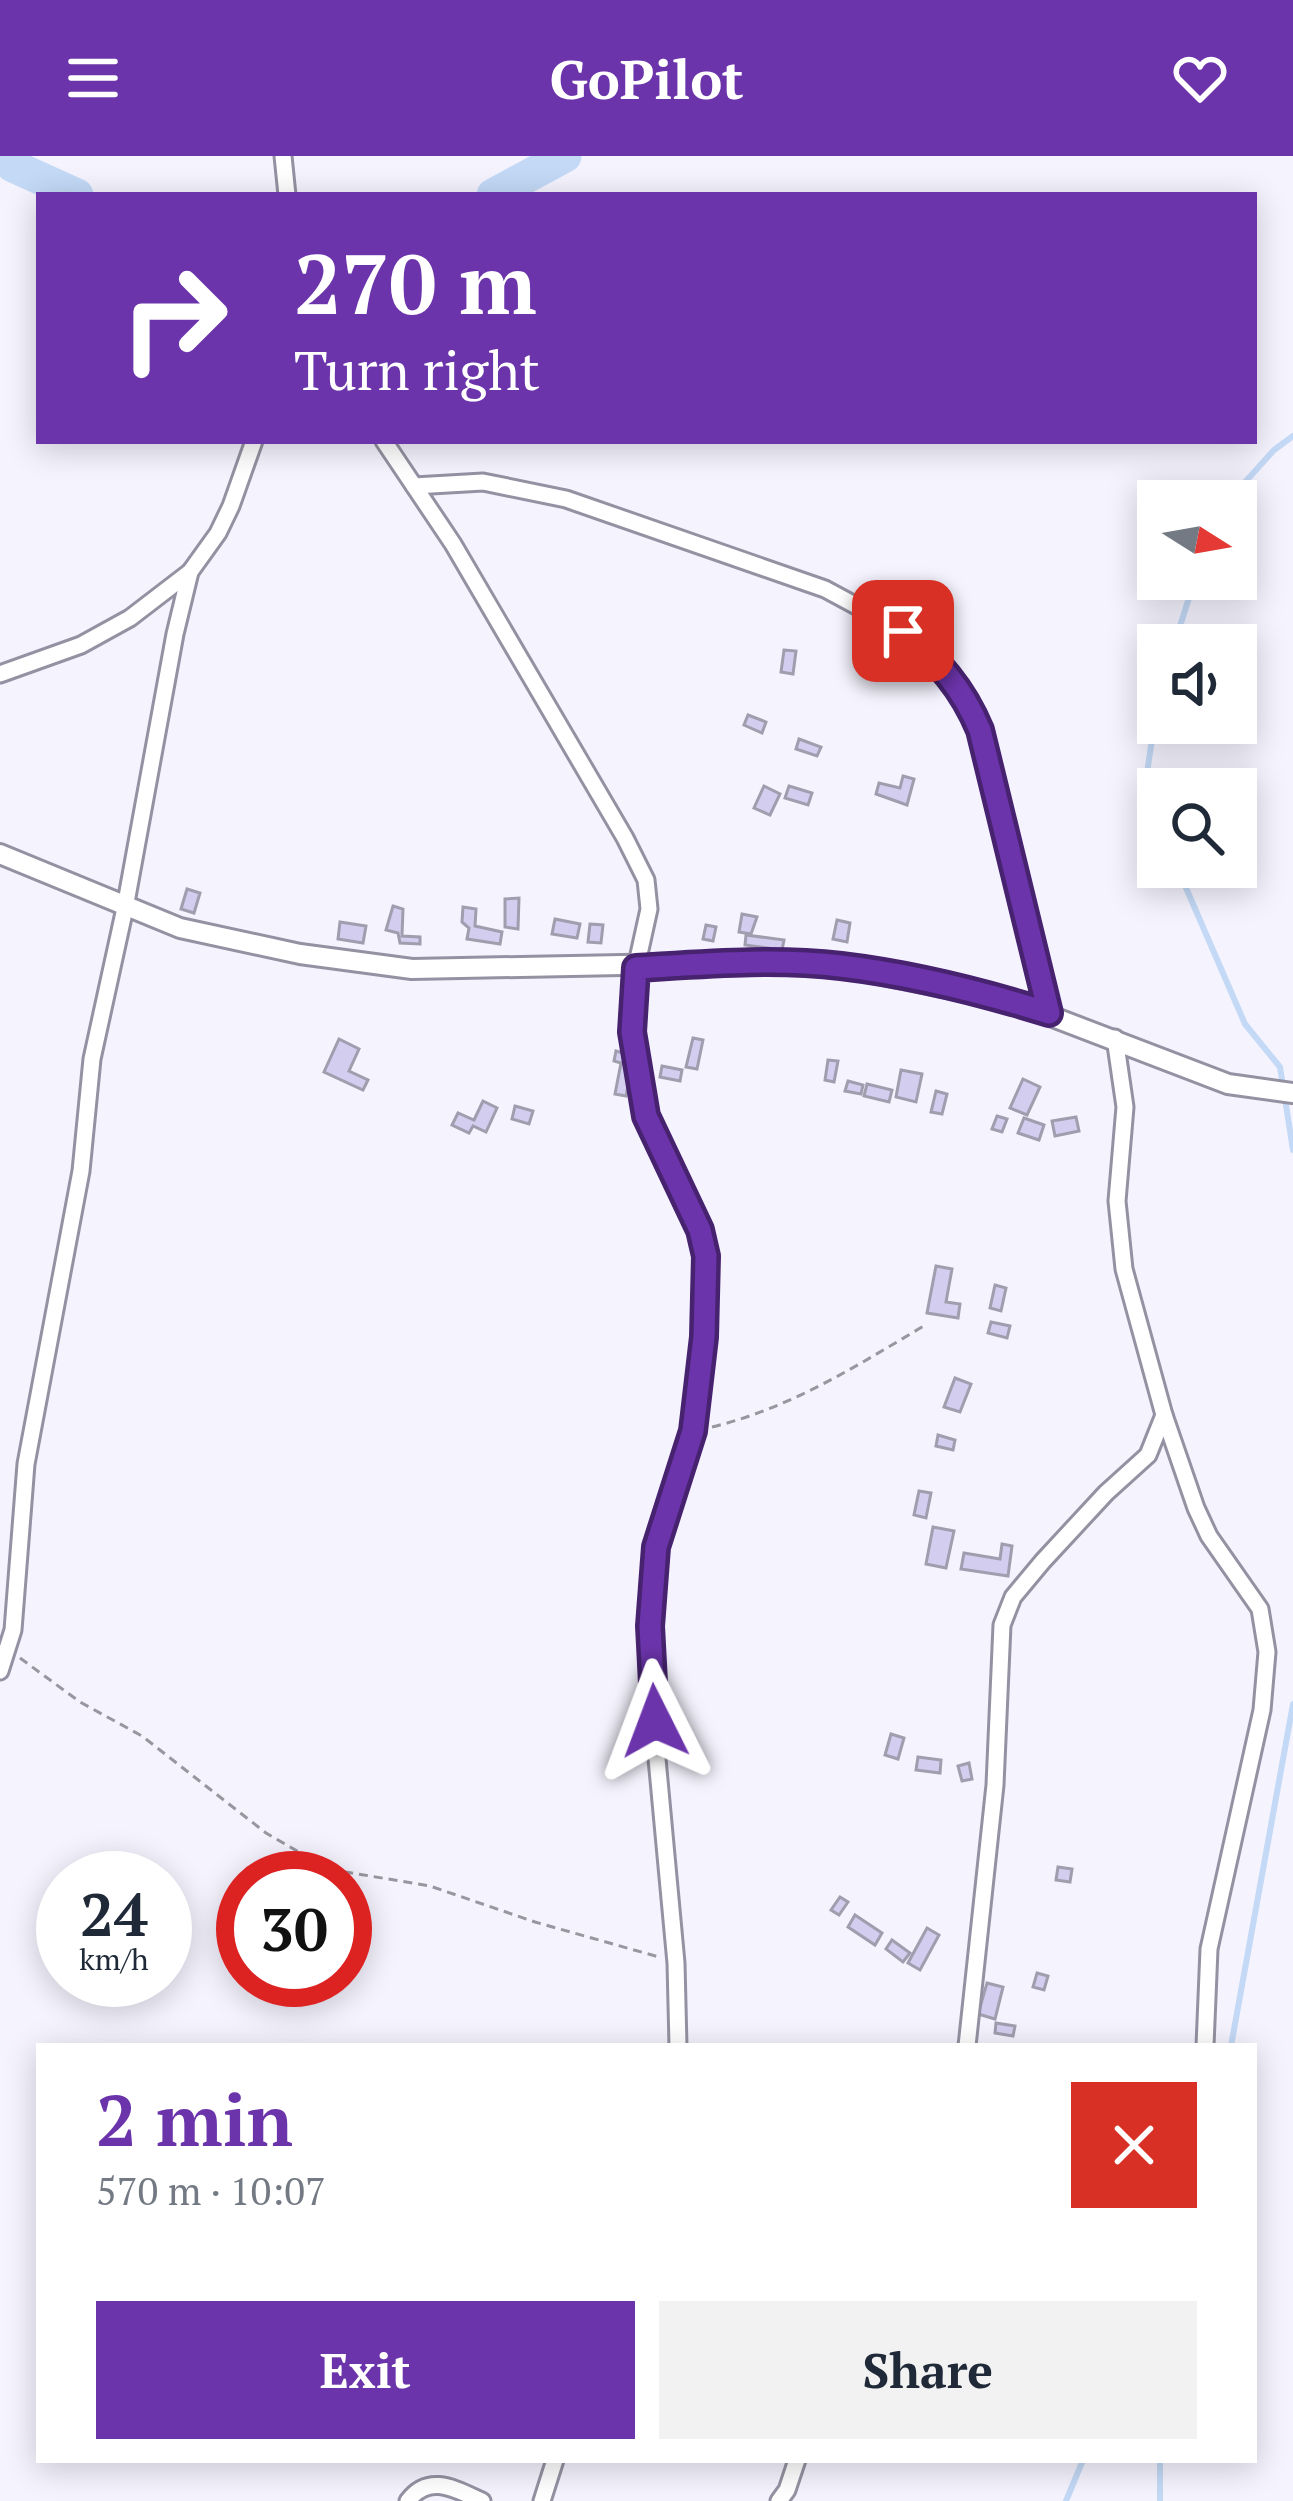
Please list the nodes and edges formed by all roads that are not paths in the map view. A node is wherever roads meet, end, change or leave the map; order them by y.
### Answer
1 (283, 156) edge
2 (287, 192) edge
3 (253, 444) edge
4 (386, 444) edge
5 (415, 486) junction
6 (190, 572) junction
7 (0, 674) edge
8 (0, 854) edge
9 (125, 908) junction
10 (636, 968) junction
11 (1049, 1013) junction
12 (1114, 1038) junction
13 (1293, 1093) edge
14 (1164, 1414) junction
15 (0, 1671) edge
16 (678, 2043) edge
17 (967, 2043) edge
18 (1205, 2043) edge
19 (555, 2463) edge
20 (796, 2463) edge
21 (408, 2501) edge
22 (482, 2501) edge
23 (542, 2501) edge
24 (779, 2501) edge

1 - 2 street
3 - 6 street
4 - 5 street
5 - 10 street
5 - 11 street
6 - 7 street
6 - 9 street
8 - 9 street
9 - 10 street
9 - 15 street
10 - 11 street
10 - 16 street
11 - 12 street
12 - 13 street
12 - 14 street
14 - 17 street
14 - 18 street
19 - 23 street
20 - 24 street
21 - 22 street

